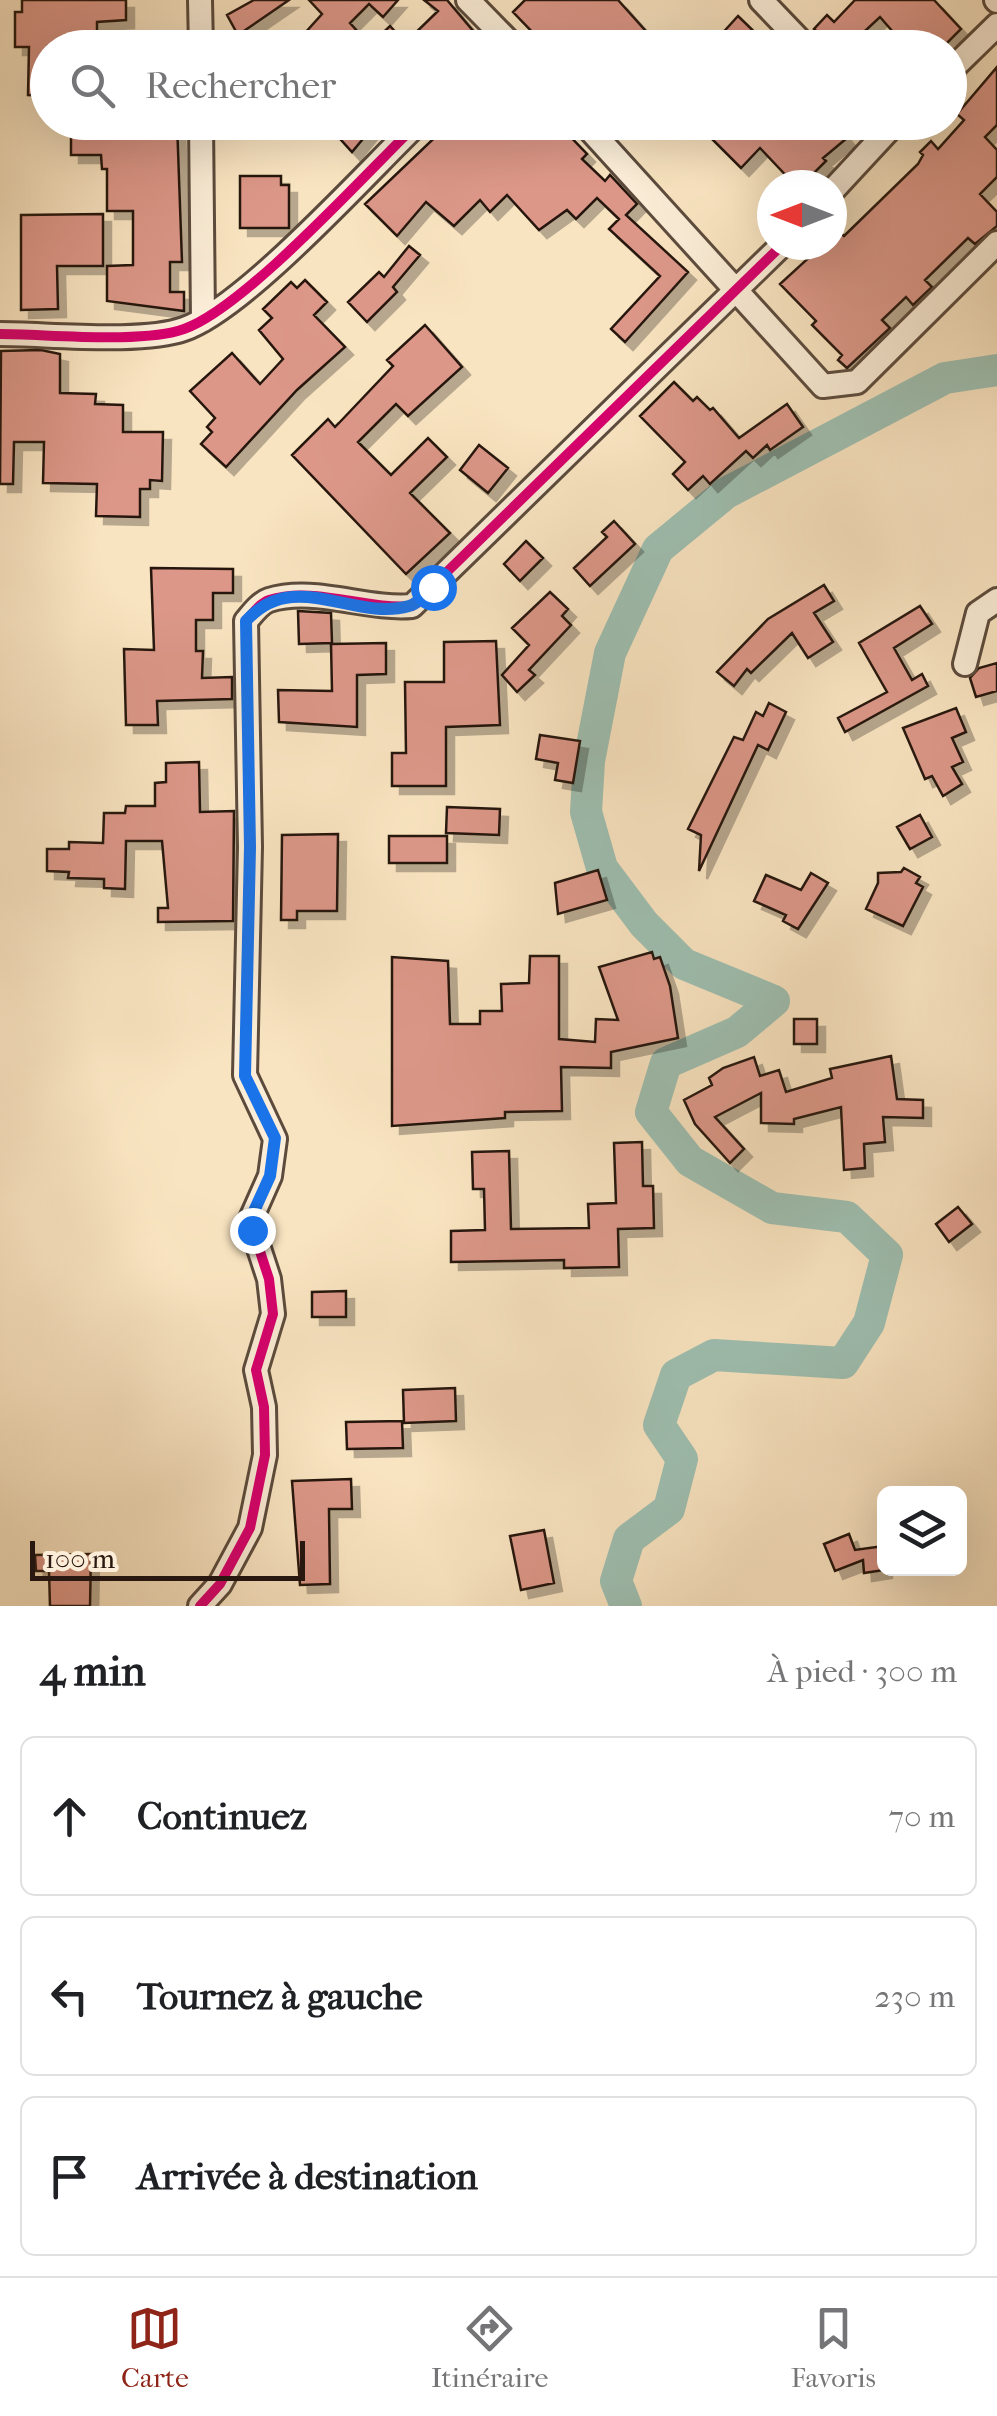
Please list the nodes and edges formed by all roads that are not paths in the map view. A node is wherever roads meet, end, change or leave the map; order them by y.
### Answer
1 (200, 0) edge
2 (468, 0) edge
3 (761, 0) edge
4 (997, 25) edge
5 (200, 30) edge
6 (494, 30) edge
7 (790, 30) edge
8 (967, 54) edge
9 (201, 140) edge
10 (400, 140) edge
11 (599, 140) edge
12 (875, 140) edge
13 (847, 173) edge
14 (997, 243) edge
15 (768, 260) edge
16 (738, 292) junction
17 (203, 320) junction
18 (0, 334) edge
19 (997, 600) edge
20 (965, 664) dead end
21 (200, 1606) edge

1 - 5 street
2 - 6 street
3 - 7 street
4 - 8 street
9 - 17 street
10 - 17 street
11 - 16 street
12 - 13 street
14 - 16 street
15 - 16 street
16 - 21 street
17 - 18 street
19 - 20 street

